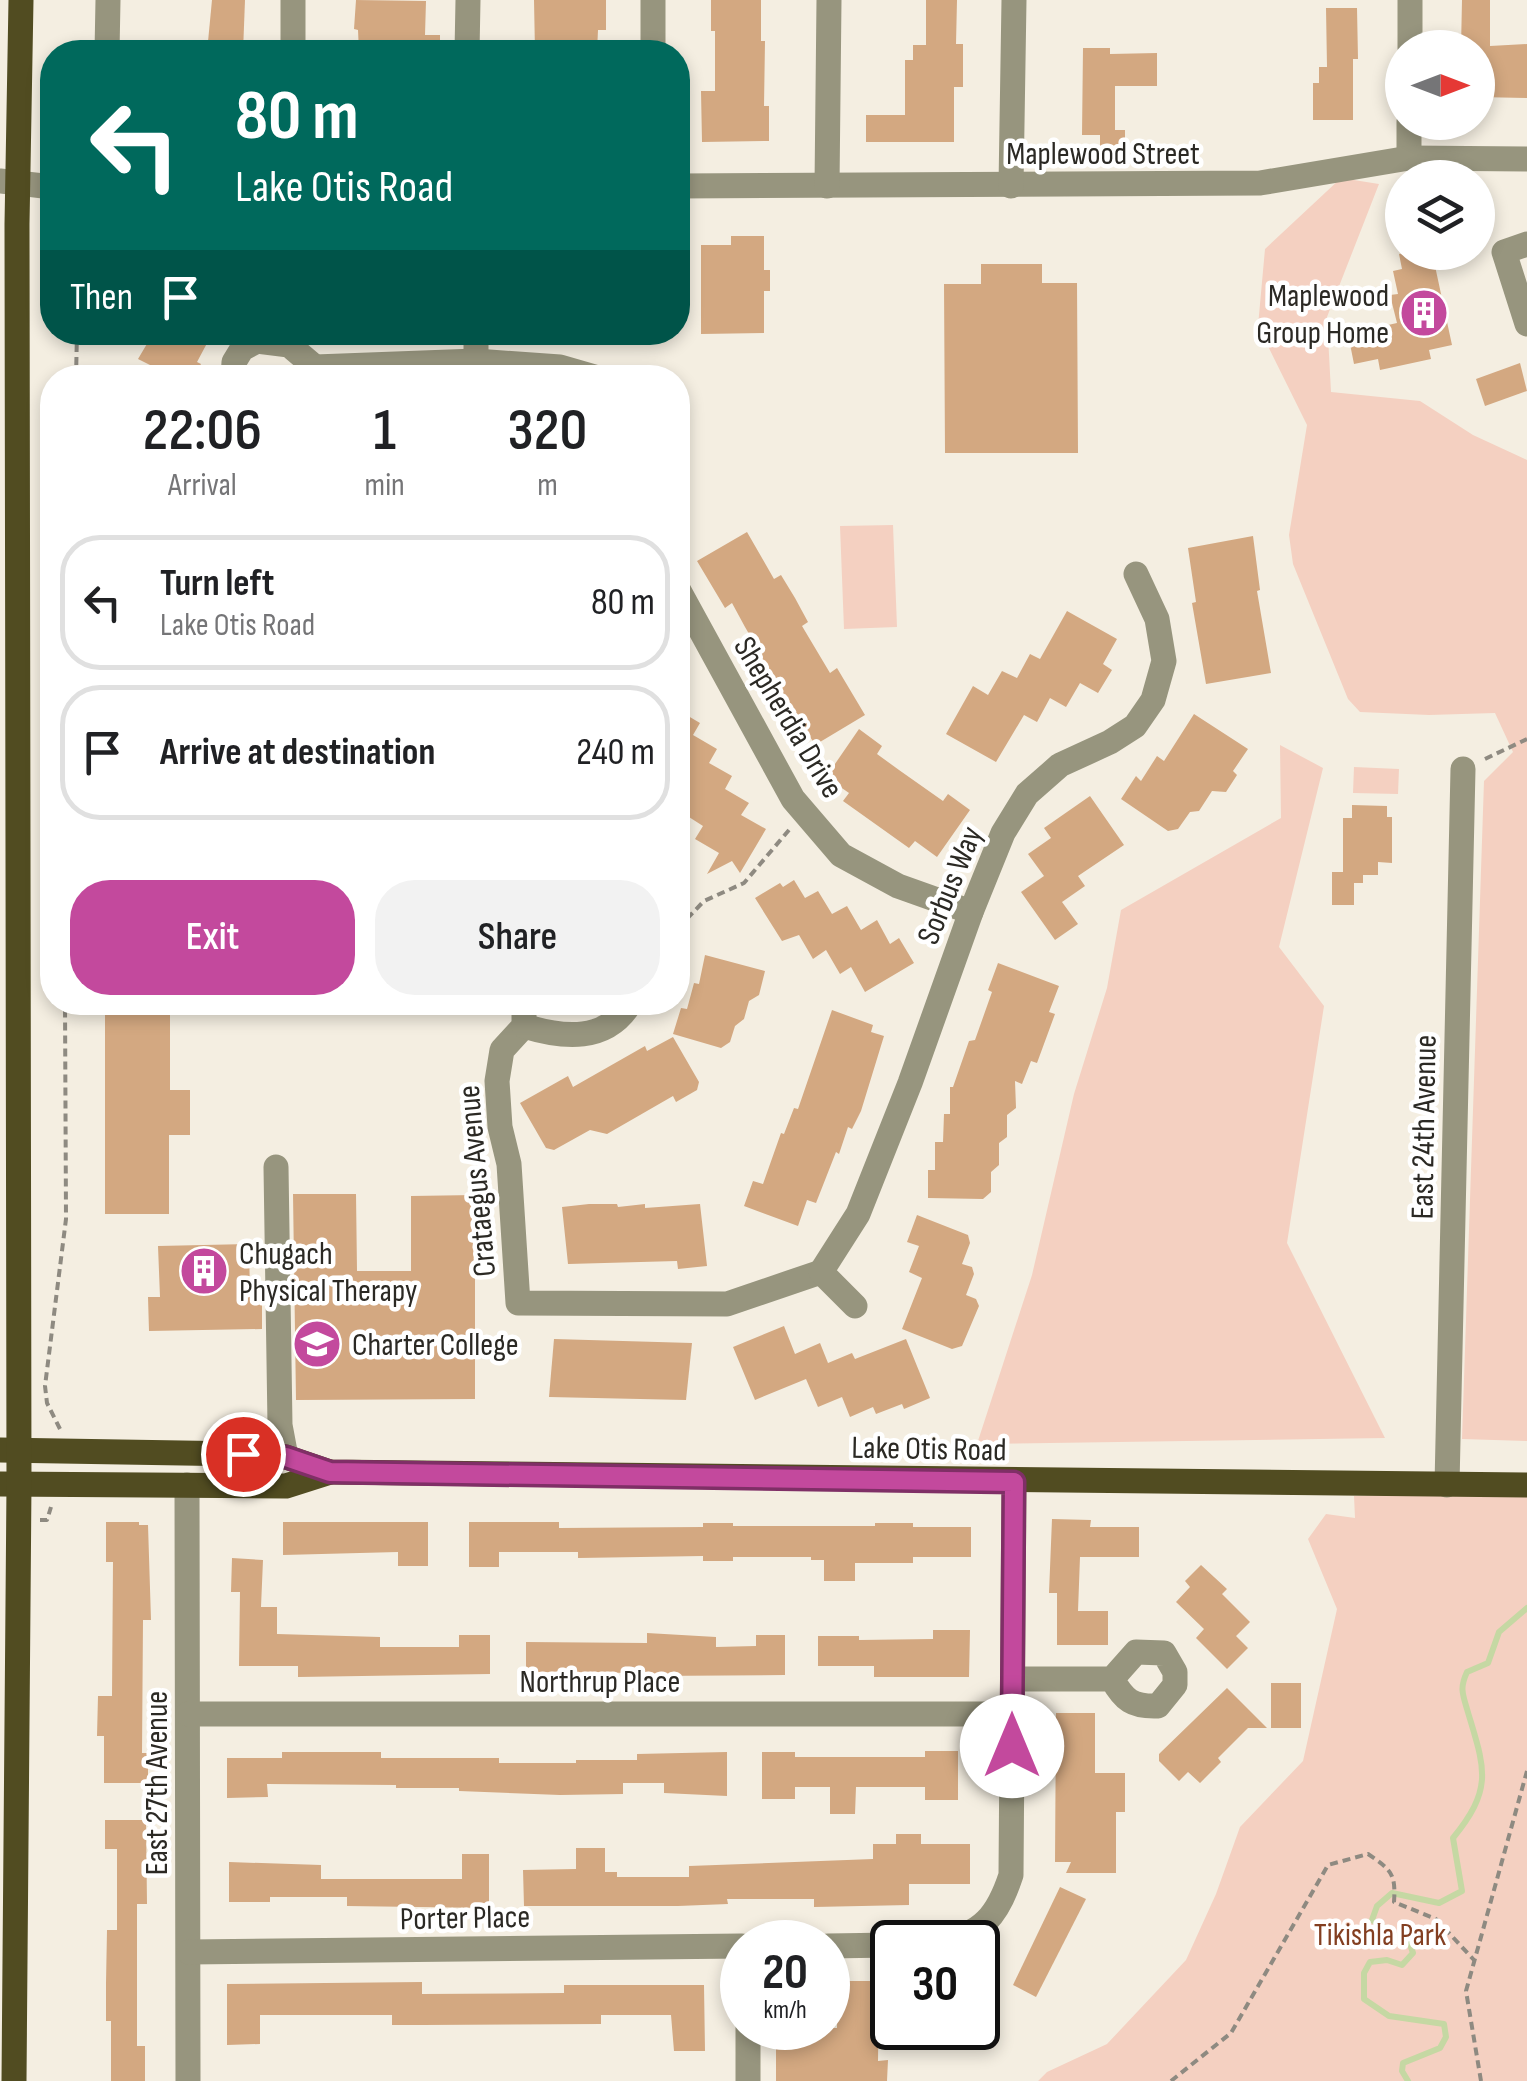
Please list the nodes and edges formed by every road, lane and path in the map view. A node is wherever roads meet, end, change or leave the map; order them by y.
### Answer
1 (21, 0) edge
2 (108, 0) edge
3 (294, 0) edge
4 (468, 0) edge
5 (653, 0) edge
6 (828, 0) edge
7 (1014, 0) edge
8 (1410, 0) edge
9 (1410, 30) edge
10 (107, 40) edge
11 (293, 40) edge
12 (467, 40) edge
13 (653, 40) edge
14 (1409, 140) edge
15 (1409, 158) junction
16 (1527, 159) edge
17 (9, 182) edge
18 (40, 186) edge
19 (690, 186) edge
20 (827, 186) junction
21 (1012, 186) junction
22 (1527, 244) edge
23 (1527, 324) edge
24 (250, 345) edge
25 (476, 345) edge
26 (476, 361) junction
27 (234, 365) edge
28 (414, 365) edge
29 (532, 365) edge
30 (1136, 574) dead end
31 (690, 614) edge
32 (1527, 739) edge
33 (1463, 770) joint
34 (792, 827) dead end
35 (971, 912) junction
36 (690, 916) edge
37 (65, 1015) edge
38 (523, 1015) edge
39 (525, 1015) edge
40 (617, 1015) edge
41 (276, 1167) dead end
42 (821, 1272) junction
43 (856, 1306) dead end
44 (60, 1426) dead end
45 (9, 1450) edge
46 (286, 1457) junction
47 (330, 1472) junction
48 (1014, 1482) junction
49 (9, 1484) edge
50 (187, 1485) junction
51 (1447, 1485) junction
52 (1527, 1485) edge
53 (1012, 1679) junction
54 (1112, 1679) dead end
55 (188, 1714) junction
56 (1012, 1714) junction
57 (1527, 1771) edge
58 (990, 1920) edge
59 (720, 1946) edge
60 (189, 1952) junction
61 (1474, 1960) junction
62 (748, 2050) edge
63 (14, 2081) edge
64 (188, 2081) edge
65 (748, 2081) edge
66 (1170, 2081) edge
67 (1481, 2081) edge

1 - 17 main road
2 - 10 street
3 - 11 street
4 - 12 street
5 - 13 street
6 - 20 street
7 - 21 street
8 - 9 street
14 - 15 street
15 - 16 street, Maplewood Street
15 - 21 street, Maplewood Street
17 - 18 street
17 - 45 main road
19 - 20 street, Maplewood Street
20 - 21 street, Maplewood Street
22 - 23 street
24 - 27 street
25 - 26 street
26 - 28 street
26 - 29 street
30 - 35 street, Sorbus Way
31 - 35 street, Shepherdia Drive
32 - 33 path
33 - 51 street, East 24th Avenue
34 - 36 path
35 - 42 street, Sorbus Way
37 - 44 path
38 - 42 street, Crataegus Avenue
39 - 40 street
41 - 46 street
42 - 43 street
45 - 46 main road, Lake Otis Road
45 - 49 main road
46 - 47 main road, Lake Otis Road
47 - 48 main road, Lake Otis Road
47 - 50 main road, Lake Otis Road
48 - 51 main road, Lake Otis Road
48 - 53 street
49 - 50 main road, Lake Otis Road
49 - 63 main road
50 - 55 street, East 27th Avenue
51 - 52 main road, Lake Otis Road
53 - 54 street
53 - 56 street
55 - 56 street, Northrup Place
55 - 60 street, East 27th Avenue
56 - 58 street
57 - 61 path
59 - 60 street, Porter Place
60 - 64 street, East 27th Avenue
61 - 66 path
61 - 67 path
62 - 65 street

